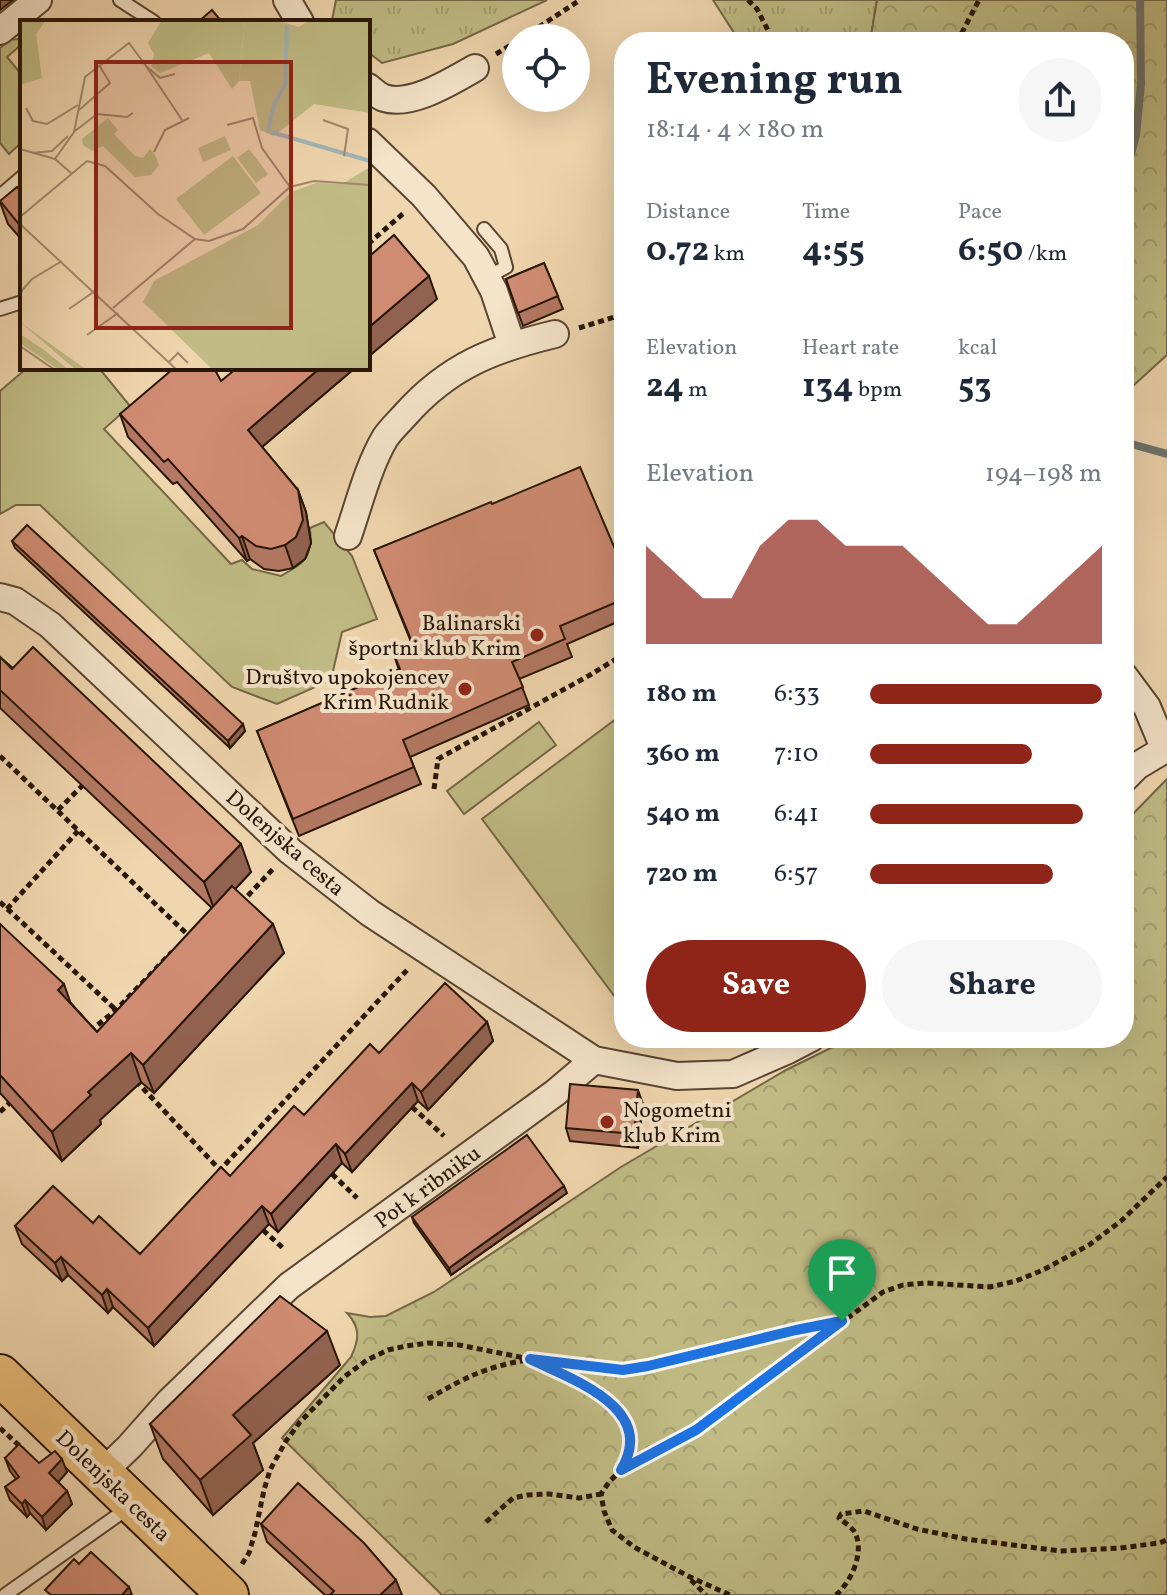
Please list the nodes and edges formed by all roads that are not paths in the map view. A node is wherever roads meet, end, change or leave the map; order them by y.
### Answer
1 (38, 0) edge
2 (120, 0) edge
3 (287, 0) edge
4 (151, 20) edge
5 (299, 20) edge
6 (13, 23) edge
7 (475, 68) dead end
8 (370, 89) edge
9 (370, 144) edge
10 (20, 179) edge
11 (0, 196) edge
12 (484, 229) dead end
13 (488, 277) junction
14 (20, 303) edge
15 (0, 309) edge
16 (565, 332) road end
17 (512, 345) junction
18 (348, 536) dead end
19 (0, 597) edge
20 (1134, 689) edge
21 (1166, 748) edge
22 (1134, 769) edge
23 (792, 1048) edge
24 (594, 1060) junction
25 (0, 1375) edge
26 (102, 1473) junction
27 (134, 1504) junction
28 (226, 1593) edge
29 (5, 1595) edge

1 - 6 street
2 - 4 lane
3 - 5 street
7 - 8 street
9 - 13 street
10 - 11 lane
12 - 13 lane
13 - 17 street
14 - 15 lane
16 - 17 street
17 - 18 street
19 - 24 street, Dolenjska cesta
20 - 21 street
21 - 22 street
23 - 24 street
24 - 26 street, Pot k ribniku
25 - 26 main road, Dolenjska cesta
26 - 27 main road, Dolenjska cesta
27 - 28 main road, Dolenjska cesta
27 - 29 lane

